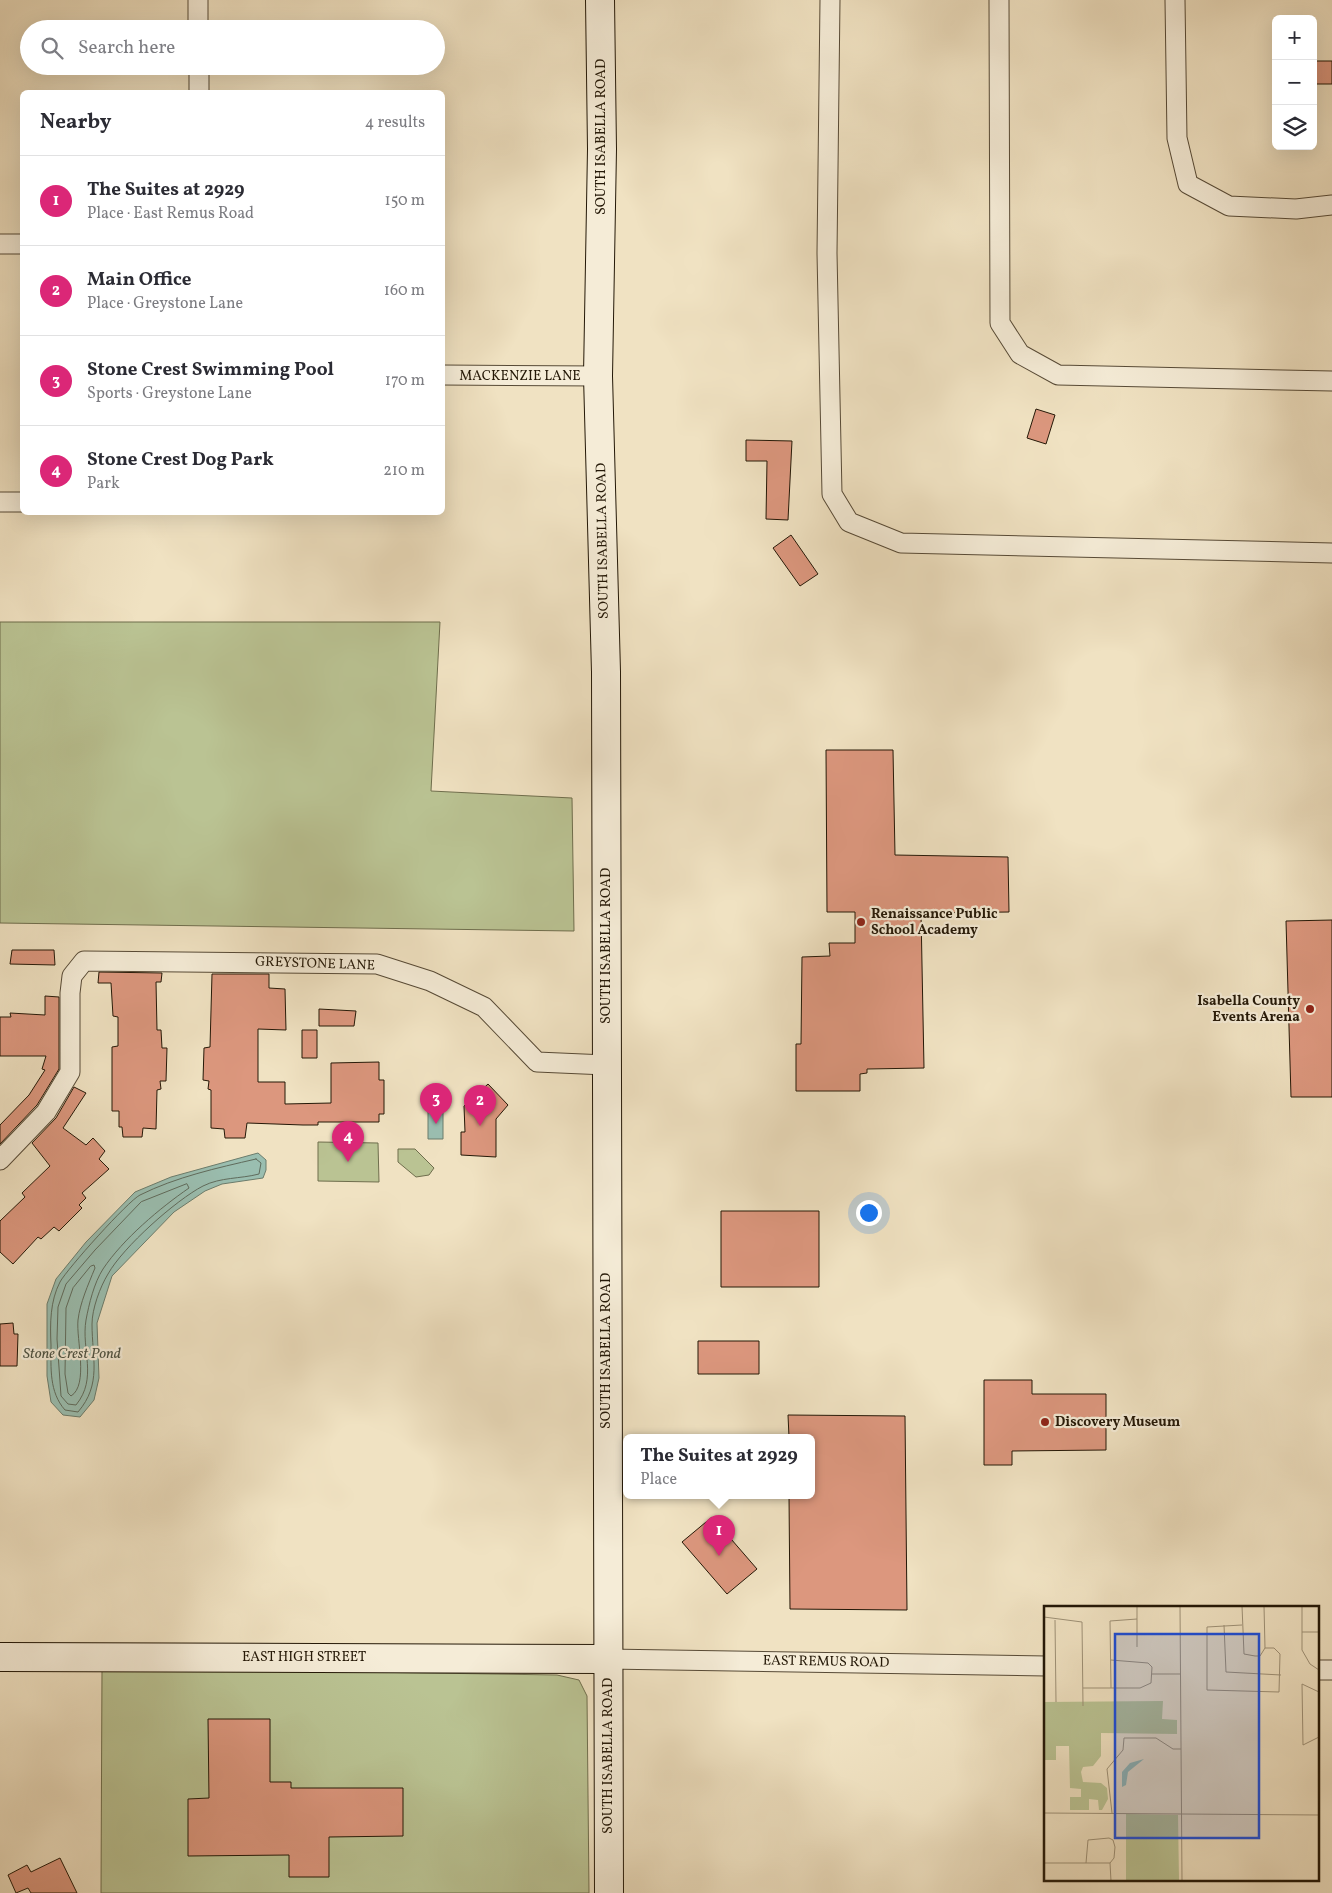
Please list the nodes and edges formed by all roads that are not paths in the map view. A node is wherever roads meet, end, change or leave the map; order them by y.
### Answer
1 (198, 0) edge
2 (600, 0) edge
3 (830, 0) edge
4 (998, 0) edge
5 (1175, 0) edge
6 (198, 20) edge
7 (199, 75) edge
8 (199, 90) edge
9 (1332, 205) edge
10 (0, 244) edge
11 (20, 244) edge
12 (445, 375) edge
13 (598, 376) junction
14 (1332, 381) edge
15 (0, 502) edge
16 (20, 502) edge
17 (1332, 553) edge
18 (606, 1065) junction
19 (0, 1160) edge
20 (0, 1657) edge
21 (607, 1659) junction
22 (1044, 1666) edge
23 (609, 1893) edge

1 - 6 street
2 - 13 main road, SOUTH ISABELLA ROAD
3 - 17 street
4 - 14 street
5 - 9 street
7 - 8 street
10 - 11 street
12 - 13 street, MACKENZIE LANE
13 - 18 main road, SOUTH ISABELLA ROAD
15 - 16 street
18 - 19 street, GREYSTONE LANE
18 - 21 main road, SOUTH ISABELLA ROAD
20 - 21 main road, EAST HIGH STREET
21 - 22 street, EAST REMUS ROAD
21 - 23 main road, SOUTH ISABELLA ROAD

